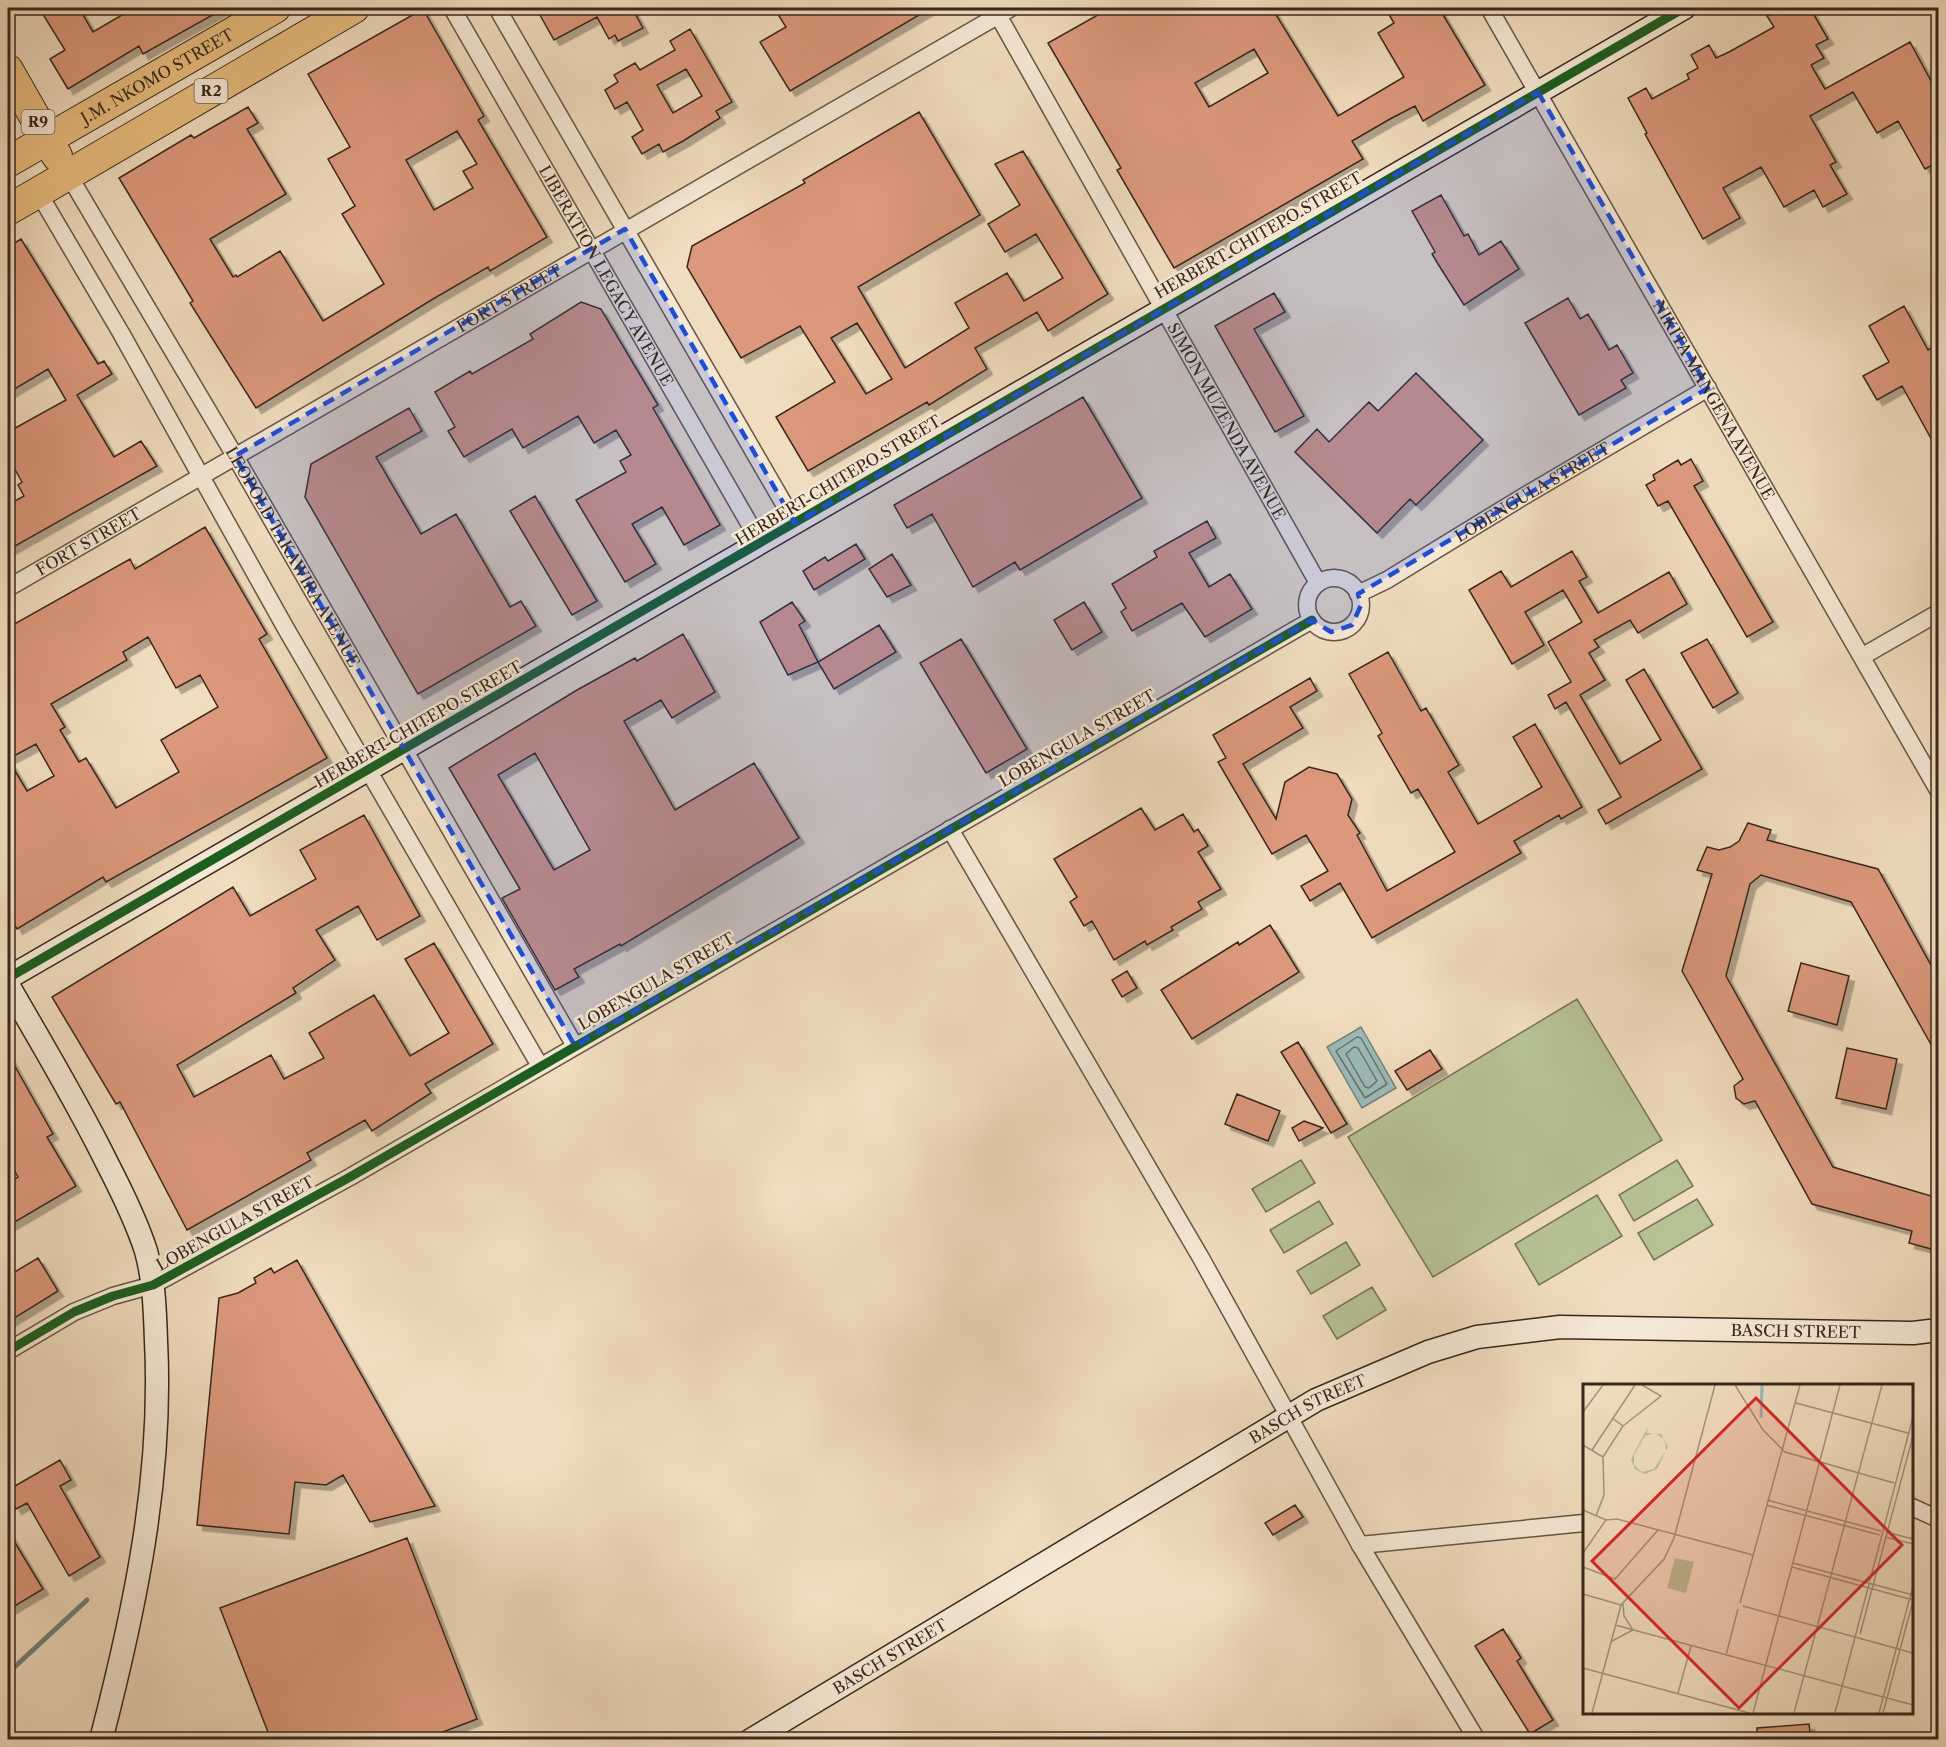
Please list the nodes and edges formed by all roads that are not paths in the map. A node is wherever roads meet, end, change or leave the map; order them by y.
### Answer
1 (275, 8) edge
2 (354, 8) edge
3 (452, 8) edge
4 (497, 8) edge
5 (1489, 8) edge
6 (1684, 8) edge
7 (1001, 10) edge
8 (8, 70) edge
9 (1538, 92) junction
10 (47, 138) junction
11 (11, 153) edge
12 (68, 174) junction
13 (38, 192) junction
14 (8, 210) edge
15 (625, 229) junction
16 (591, 249) junction
17 (1164, 307) junction
18 (1708, 388) junction
19 (235, 456) junction
20 (201, 476) junction
21 (795, 523) junction
22 (761, 544) junction
23 (1318, 584) junction
24 (8, 588) edge
25 (1358, 594) junction
26 (1938, 613) edge
27 (1312, 620) junction
28 (1863, 656) junction
29 (404, 749) junction
30 (368, 770) junction
31 (1938, 790) edge
32 (950, 829) junction
33 (8, 978) edge
34 (8, 985) edge
35 (575, 1046) junction
36 (540, 1066) junction
37 (153, 1285) junction
38 (1938, 1330) edge
39 (8, 1351) edge
40 (1290, 1415) junction
41 (1913, 1508) edge
42 (1938, 1519) edge
43 (1583, 1523) edge
44 (1360, 1545) junction
45 (101, 1740) edge
46 (751, 1740) edge
47 (1477, 1740) edge

1 - 10 highway, J.M. NKOMO STREET / R2
2 - 12 highway, R2
3 - 16 street, LIBERATION LEGACY AVENUE
4 - 15 street
5 - 9 street, NIKITA MANGENA AVENUE
6 - 9 street, HERBERT CHITEPO STREET
7 - 15 street, FORT STREET
7 - 17 street, SIMON MUZENDA AVENUE
8 - 10 highway, LEOPOLD TAKAWIRA AVENUE / R9
9 - 17 street, HERBERT CHITEPO STREET
9 - 18 street, NIKITA MANGENA AVENUE
10 - 11 highway, J.M. NKOMO STREET / R2
10 - 12 highway, LEOPOLD TAKAWIRA AVENUE / R9
11 - 13 highway, R9
12 - 13 highway, R2
12 - 19 street, LEOPOLD TAKAWIRA AVENUE
13 - 14 highway, R2
13 - 20 street
15 - 16 street, FORT STREET
15 - 21 street
16 - 19 street, FORT STREET
16 - 22 street, LIBERATION LEGACY AVENUE
17 - 21 street, HERBERT CHITEPO STREET
17 - 23 street, SIMON MUZENDA AVENUE
18 - 25 street, LOBENGULA STREET
18 - 28 street, NIKITA MANGENA AVENUE
19 - 20 street, FORT STREET
19 - 29 street, LEOPOLD TAKAWIRA AVENUE
20 - 24 street, FORT STREET
20 - 30 street
21 - 22 street, HERBERT CHITEPO STREET
22 - 29 street, HERBERT CHITEPO STREET
23 - 25 street
23 - 27 street
25 - 27 street
26 - 28 street
27 - 32 street, LOBENGULA STREET
28 - 31 street, NIKITA MANGENA AVENUE
29 - 30 street, HERBERT CHITEPO STREET
29 - 35 street, LEOPOLD TAKAWIRA AVENUE
30 - 33 street, HERBERT CHITEPO STREET
30 - 36 street
32 - 35 street, LOBENGULA STREET
32 - 40 street
34 - 37 street
35 - 36 street, LOBENGULA STREET
36 - 37 street, LOBENGULA STREET
37 - 39 street, LOBENGULA STREET
37 - 45 street
38 - 40 street, BASCH STREET
40 - 44 street
40 - 46 street, BASCH STREET
41 - 42 street
43 - 44 street
44 - 47 street

